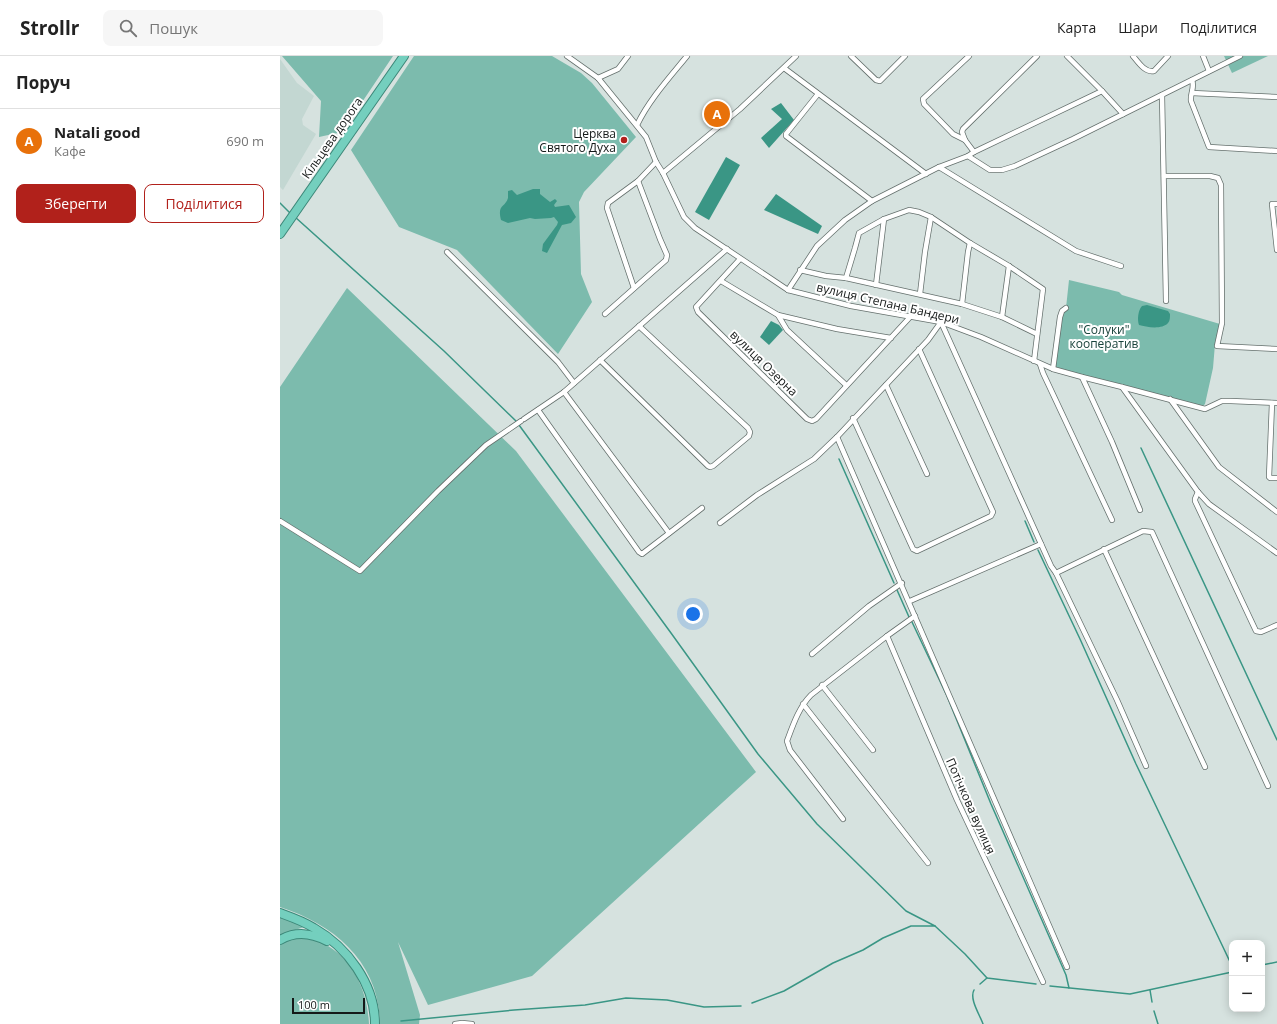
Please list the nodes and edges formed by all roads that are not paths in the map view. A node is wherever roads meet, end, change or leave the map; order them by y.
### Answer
1 (404, 56) edge
2 (567, 56) edge
3 (628, 56) edge
4 (687, 56) edge
5 (796, 56) edge
6 (852, 56) edge
7 (905, 56) edge
8 (969, 56) edge
9 (1037, 56) edge
10 (1066, 56) edge
11 (1133, 56) edge
12 (1168, 56) edge
13 (1203, 56) edge
14 (1240, 56) edge
15 (784, 68) junction
16 (1209, 71) junction
17 (598, 78) junction
18 (1192, 80) junction
19 (1102, 91) junction
20 (1192, 93) junction
21 (818, 94) junction
22 (1162, 95) junction
23 (1277, 97) edge
24 (1123, 114) junction
25 (636, 125) junction
26 (965, 140) junction
27 (1277, 151) edge
28 (974, 152) junction
29 (968, 156) junction
30 (656, 162) junction
31 (939, 167) junction
32 (663, 173) junction
33 (926, 174) junction
34 (1164, 176) junction
35 (638, 181) junction
36 (872, 201) junction
37 (1277, 204) edge
38 (931, 217) junction
39 (884, 219) junction
40 (280, 234) edge
41 (970, 243) junction
42 (727, 249) junction
43 (1277, 250) edge
44 (447, 252) dead end
45 (740, 259) junction
46 (1009, 266) junction
47 (1121, 266) dead end
48 (800, 270) junction
49 (846, 278) junction
50 (721, 281) junction
51 (876, 285) junction
52 (634, 288) junction
53 (788, 290) junction
54 (920, 294) junction
55 (1166, 301) dead end
56 (962, 304) junction
57 (1066, 308) dead end
58 (605, 314) dead end
59 (778, 315) junction
60 (911, 316) junction
61 (1002, 316) junction
62 (941, 322) junction
63 (639, 326) junction
64 (1038, 334) junction
65 (891, 338) junction
66 (919, 349) junction
67 (1277, 350) edge
68 (600, 360) junction
69 (1034, 361) junction
70 (1040, 364) junction
71 (1053, 368) junction
72 (1082, 377) junction
73 (574, 383) junction
74 (886, 384) junction
75 (846, 385) junction
76 (1122, 387) junction
77 (564, 392) junction
78 (1170, 399) junction
79 (1274, 403) edge
80 (538, 410) junction
81 (853, 418) junction
82 (836, 437) junction
83 (927, 474) dead end
84 (1277, 478) edge
85 (1198, 492) junction
86 (702, 508) dead end
87 (1140, 510) dead end
88 (1277, 512) edge
89 (1112, 520) dead end
90 (280, 521) edge
91 (720, 523) dead end
92 (669, 533) junction
93 (1041, 544) junction
94 (1104, 549) junction
95 (1277, 553) edge
96 (1056, 573) junction
97 (902, 583) junction
98 (910, 602) junction
99 (915, 616) junction
100 (1277, 624) edge
101 (887, 636) junction
102 (812, 654) dead end
103 (822, 685) junction
104 (803, 704) junction
105 (873, 750) dead end
106 (1146, 766) dead end
107 (1205, 767) dead end
108 (1268, 786) dead end
109 (843, 819) dead end
110 (928, 863) dead end
111 (280, 913) edge
112 (280, 940) edge
113 (337, 946) junction
114 (1067, 968) dead end
115 (1043, 982) dead end
116 (375, 1024) edge
117 (455, 1024) edge
118 (472, 1024) edge

1 - 40 highway, Кільцева дорога
2 - 17 street, вулиця Степана Бандери
3 - 17 street
4 - 25 street
5 - 15 street
6 - 7 street
8 - 26 street
9 - 26 street
10 - 19 street
11 - 12 street
13 - 16 street
14 - 16 street
15 - 21 street
15 - 32 street
16 - 18 street
17 - 25 street, вулиця Степана Бандери
18 - 20 street
18 - 22 street
19 - 24 street
19 - 28 street
20 - 23 street
20 - 27 street
21 - 33 street
21 - 36 street
22 - 24 street
22 - 34 street
24 - 29 street
25 - 30 street, вулиця Степана Бандери
26 - 28 street
28 - 29 street
29 - 31 street
30 - 32 street, вулиця Степана Бандери
30 - 35 street
31 - 33 street
31 - 47 street
32 - 42 street, вулиця Степана Бандери
33 - 36 street
34 - 55 street
34 - 67 street
35 - 52 street
35 - 52 street
36 - 48 street
37 - 43 street
38 - 39 street
38 - 41 street
38 - 54 street
39 - 49 street
39 - 51 street
41 - 46 street
41 - 56 street
42 - 45 street, вулиця Степана Бандери
42 - 63 street
44 - 73 street
45 - 50 street, вулиця Озерна
45 - 53 street, вулиця Степана Бандери
46 - 61 street
46 - 64 street
48 - 49 street
48 - 53 street
49 - 51 street
50 - 59 street
50 - 75 street, вулиця Озерна
51 - 54 street
52 - 58 street
53 - 60 street, вулиця Степана Бандери
54 - 56 street
56 - 61 street
57 - 71 street
59 - 65 street
59 - 75 street
60 - 62 street, вулиця Степана Бандери
60 - 65 street, вулиця Озерна
61 - 64 street
62 - 66 street
62 - 69 street, вулиця Степана Бандери
62 - 93 street
63 - 68 street
63 - 68 street
64 - 69 street
65 - 75 street, вулиця Озерна
66 - 74 street
66 - 81 street
68 - 73 street
69 - 70 street, вулиця Степана Бандери
70 - 71 street, вулиця Степана Бандери
70 - 89 street
71 - 72 street, вулиця Степана Бандери
72 - 76 street, вулиця Степана Бандери
72 - 87 street
73 - 77 street
74 - 81 street
74 - 83 street
76 - 78 street, вулиця Степана Бандери
76 - 85 street
77 - 80 street
77 - 92 street
78 - 79 street, вулиця Степана Бандери
78 - 88 street
79 - 84 street
80 - 90 street
80 - 92 street
81 - 82 street
82 - 91 street
82 - 97 street
85 - 95 street
85 - 100 street
86 - 92 street
93 - 96 street
93 - 98 street
94 - 96 street
94 - 107 street
94 - 108 street
96 - 106 street
97 - 98 street
97 - 102 street
98 - 99 street
99 - 101 street
99 - 114 street
101 - 103 street
101 - 115 street, Потічкова вулиця
103 - 104 street
103 - 105 street
104 - 109 street
104 - 110 street
111 - 113 highway
112 - 113 highway
113 - 116 highway
117 - 118 street

